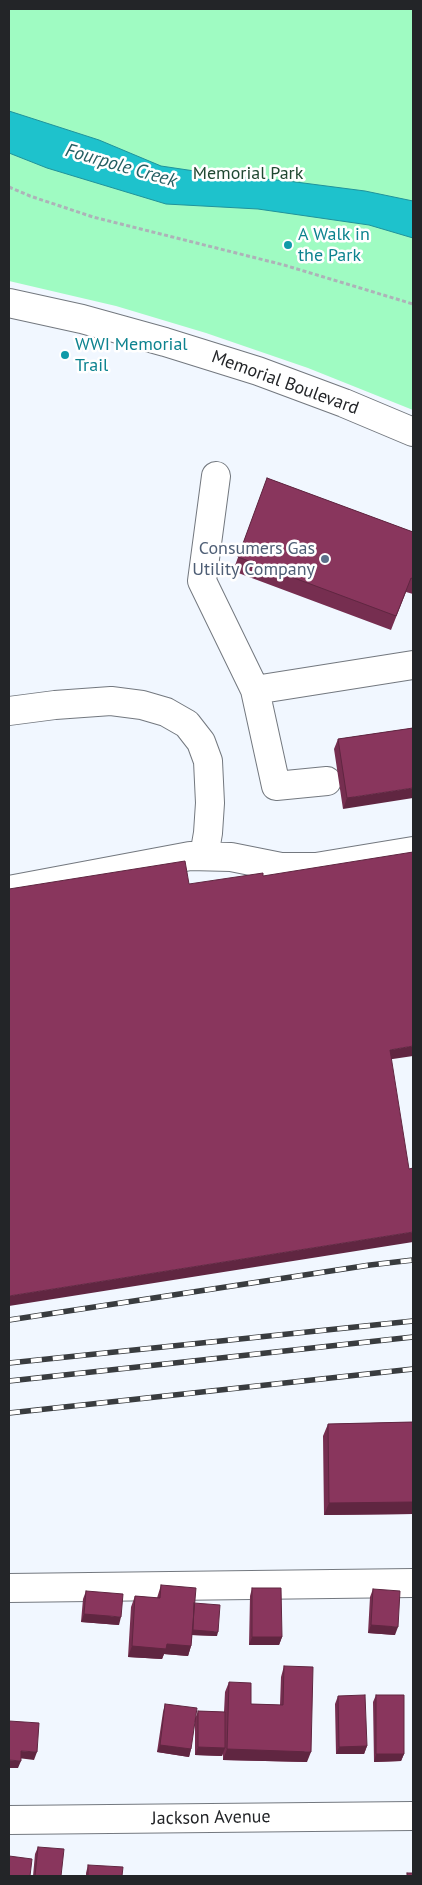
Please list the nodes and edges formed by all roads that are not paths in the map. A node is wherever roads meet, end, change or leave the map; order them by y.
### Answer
1 (9, 303) edge
2 (413, 432) edge
3 (216, 476) dead end
4 (413, 665) edge
5 (255, 690) junction
6 (9, 711) edge
7 (327, 781) dead end
8 (413, 851) edge
9 (204, 856) junction
10 (9, 890) edge
11 (413, 1583) edge
12 (9, 1588) edge
13 (413, 1816) edge
14 (9, 1820) edge

1 - 2 street, Memorial Boulevard
3 - 5 street
4 - 5 street
5 - 7 street
6 - 9 street
8 - 9 street
9 - 10 street
11 - 12 street
13 - 14 street, Jackson Avenue

